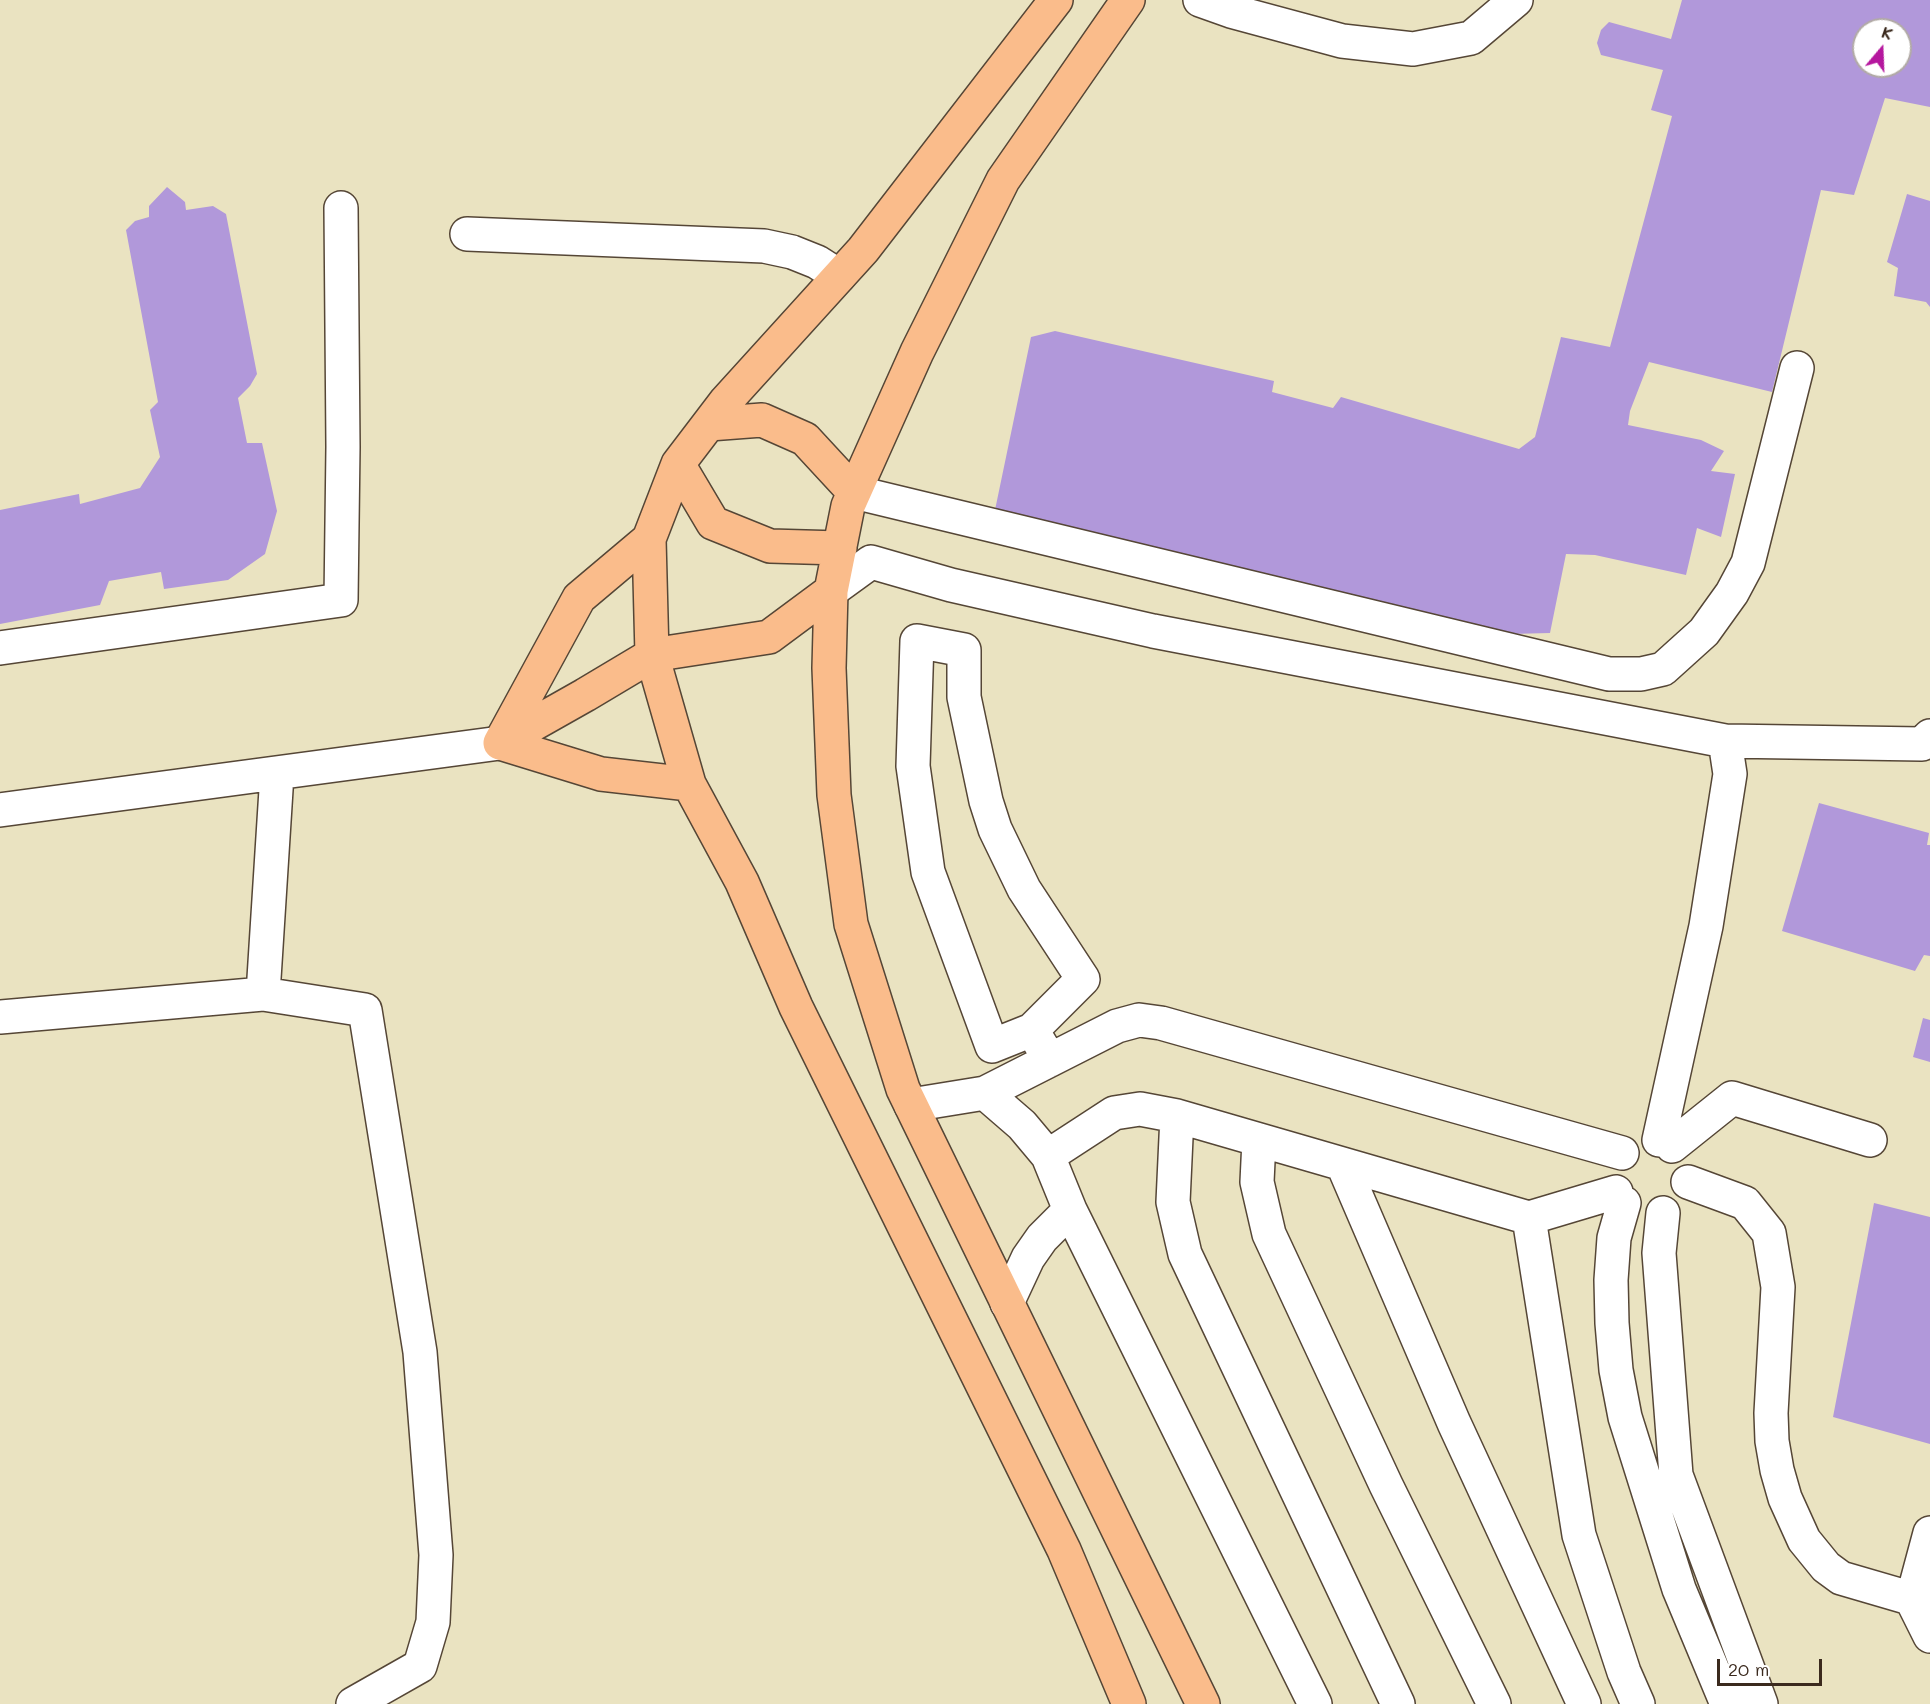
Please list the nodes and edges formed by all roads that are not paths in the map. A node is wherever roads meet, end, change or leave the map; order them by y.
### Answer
1 (1056, 0) edge
2 (1128, 0) edge
3 (1200, 0) edge
4 (1515, 0) edge
5 (341, 208) dead end
6 (467, 234) dead end
7 (839, 276) junction
8 (1797, 368) dead end
9 (709, 424) junction
10 (678, 464) junction
11 (854, 492) junction
12 (649, 539) junction
13 (840, 548) junction
14 (871, 562) junction
15 (831, 591) junction
16 (0, 648) edge
17 (652, 655) junction
18 (1930, 736) edge
19 (1725, 741) junction
20 (500, 743) junction
21 (277, 774) junction
22 (689, 783) junction
23 (0, 810) edge
24 (263, 994) junction
25 (0, 1017) edge
26 (1032, 1029) junction
27 (1050, 1060) junction
28 (985, 1093) junction
29 (911, 1106) junction
30 (1177, 1116) junction
31 (1259, 1140) junction
32 (1870, 1140) dead end
33 (1666, 1143) junction
34 (1622, 1153) junction
35 (1048, 1156) junction
36 (1343, 1166) junction
37 (1688, 1182) junction
38 (1620, 1197) junction
39 (1070, 1210) junction
40 (1663, 1213) junction
41 (1529, 1218) junction
42 (1007, 1303) junction
43 (1930, 1533) edge
44 (1921, 1602) edge
45 (1930, 1636) edge
46 (353, 1704) edge
47 (1129, 1704) edge
48 (1203, 1704) edge
49 (1314, 1704) edge
50 (1398, 1704) edge
51 (1494, 1704) edge
52 (1584, 1704) edge
53 (1638, 1704) edge
54 (1727, 1704) edge
55 (1761, 1704) edge

1 - 7 main road
2 - 11 main road
3 - 4 street
5 - 16 street
6 - 7 street
7 - 9 main road
8 - 11 street
9 - 10 main road
9 - 11 main road
10 - 12 main road
10 - 13 main road
11 - 13 main road
12 - 17 main road
12 - 20 main road
13 - 14 street
13 - 15 main road
14 - 15 street
14 - 19 street
15 - 17 main road
15 - 29 main road
17 - 20 main road
17 - 22 main road
18 - 19 street
19 - 33 street
20 - 21 street
20 - 22 main road
21 - 23 street
21 - 24 street
22 - 47 main road
24 - 25 street
24 - 46 street
26 - 26 street
26 - 27 street
27 - 28 street
27 - 34 street
28 - 29 street
28 - 35 street
29 - 42 main road
30 - 31 street
30 - 35 street
30 - 50 street
31 - 36 street
31 - 51 street
32 - 33 street
33 - 34 street
33 - 37 street
34 - 38 street
35 - 39 street
36 - 41 street
36 - 52 street
37 - 40 street
37 - 44 street
38 - 40 street
38 - 41 street
38 - 54 street
39 - 42 street
39 - 49 street
40 - 55 street
41 - 53 street
42 - 48 main road
43 - 44 street
44 - 45 street

